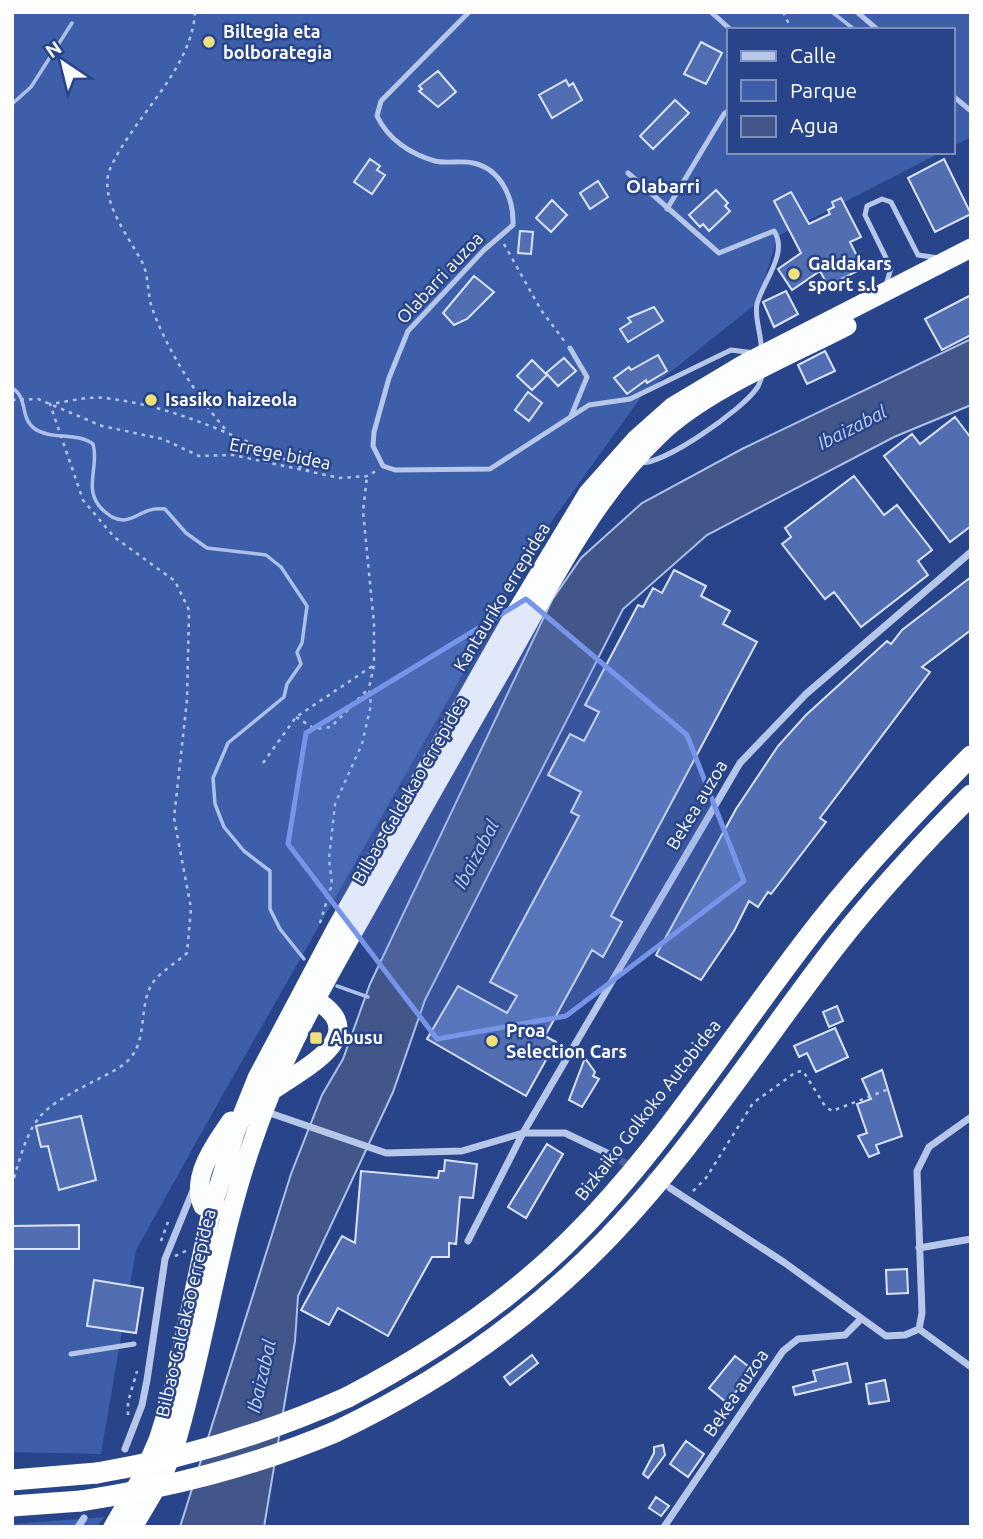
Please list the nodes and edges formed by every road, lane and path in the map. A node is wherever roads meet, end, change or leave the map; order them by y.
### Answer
1 (195, 12) edge
2 (469, 12) edge
3 (711, 12) edge
4 (783, 12) edge
5 (857, 12) edge
6 (729, 28) edge
7 (791, 28) edge
8 (876, 28) edge
9 (955, 98) edge
10 (971, 111) edge
11 (727, 113) edge
12 (628, 173) dead end
13 (667, 209) junction
14 (500, 235) junction
15 (971, 248) edge
16 (949, 259) junction
17 (971, 262) edge
18 (883, 293) junction
19 (569, 348) joint
20 (762, 363) junction
21 (12, 400) edge
22 (50, 404) junction
23 (571, 416) junction
24 (228, 432) junction
25 (383, 466) junction
26 (313, 472) junction
27 (367, 476) junction
28 (971, 552) edge
29 (374, 665) junction
30 (369, 688) junction
31 (296, 717) junction
32 (971, 757) edge
33 (263, 763) dead end
34 (971, 795) edge
35 (319, 933) dead end
36 (308, 996) junction
37 (889, 1088) dead end
38 (251, 1091) junction
39 (272, 1091) junction
40 (263, 1111) junction
41 (971, 1117) edge
42 (523, 1133) junction
43 (611, 1155) tunnel mouth
44 (203, 1170) junction
45 (14, 1178) dead end
46 (670, 1188) dead end
47 (685, 1198) junction
48 (215, 1208) junction
49 (180, 1218) junction
50 (971, 1238) edge
51 (468, 1241) dead end
52 (919, 1248) junction
53 (861, 1319) junction
54 (919, 1329) junction
55 (134, 1344) dead end
56 (71, 1354) dead end
57 (971, 1367) edge
58 (125, 1449) dead end
59 (12, 1480) edge
60 (12, 1506) edge
61 (82, 1510) junction
62 (78, 1527) edge
63 (113, 1527) edge
64 (133, 1527) edge
65 (664, 1527) edge

1 - 24 path
2 - 14 lane, Olabarri auzoa
3 - 6 lane
4 - 7 path
5 - 8 lane
9 - 10 lane
11 - 13 lane
12 - 13 lane
13 - 20 lane
14 - 19 path, Olabarri auzoa
14 - 25 lane, Olabarri auzoa
15 - 16 highway, Kantauriko errepidea
16 - 18 highway, Kantauriko errepidea
16 - 18 lane
17 - 20 highway, Bilbao-Galdakao errepidea
18 - 20 highway, Kantauriko errepidea
19 - 23 lane
20 - 23 lane
20 - 36 highway, Bilbao-Galdakao errepidea
20 - 36 highway, Kantauriko errepidea
21 - 22 path, Errege bidea
22 - 24 path
22 - 26 path, Errege bidea
22 - 45 path
23 - 25 lane
24 - 26 path
25 - 27 path
26 - 27 path, Errege bidea
27 - 29 path
28 - 42 street, Bekea auzoa
29 - 30 path
29 - 31 path
30 - 31 path
30 - 35 path
31 - 33 path
32 - 59 highway, Bizkaiko Golkoko Autobidea, bridge
34 - 61 highway, bridge
36 - 38 highway, Kantauriko errepidea
36 - 39 highway, Bilbao-Galdakao errepidea
36 - 39 highway
37 - 47 path
38 - 44 highway
38 - 48 highway, Kantauriko errepidea
39 - 40 highway, Bilbao-Galdakao errepidea
40 - 42 street
40 - 48 highway, Bilbao-Galdakao errepidea
41 - 52 street
42 - 43 street
42 - 51 street, Bekea auzoa
44 - 48 highway
44 - 49 street
46 - 47 street
47 - 53 street
48 - 49 street
48 - 63 highway, Bilbao-Galdakao errepidea
48 - 64 highway, Bilbao-Galdakao errepidea
49 - 58 street
50 - 52 street
52 - 54 street
53 - 54 street
53 - 65 street, Bekea auzoa
54 - 57 street
55 - 56 lane
60 - 61 highway
61 - 62 street

